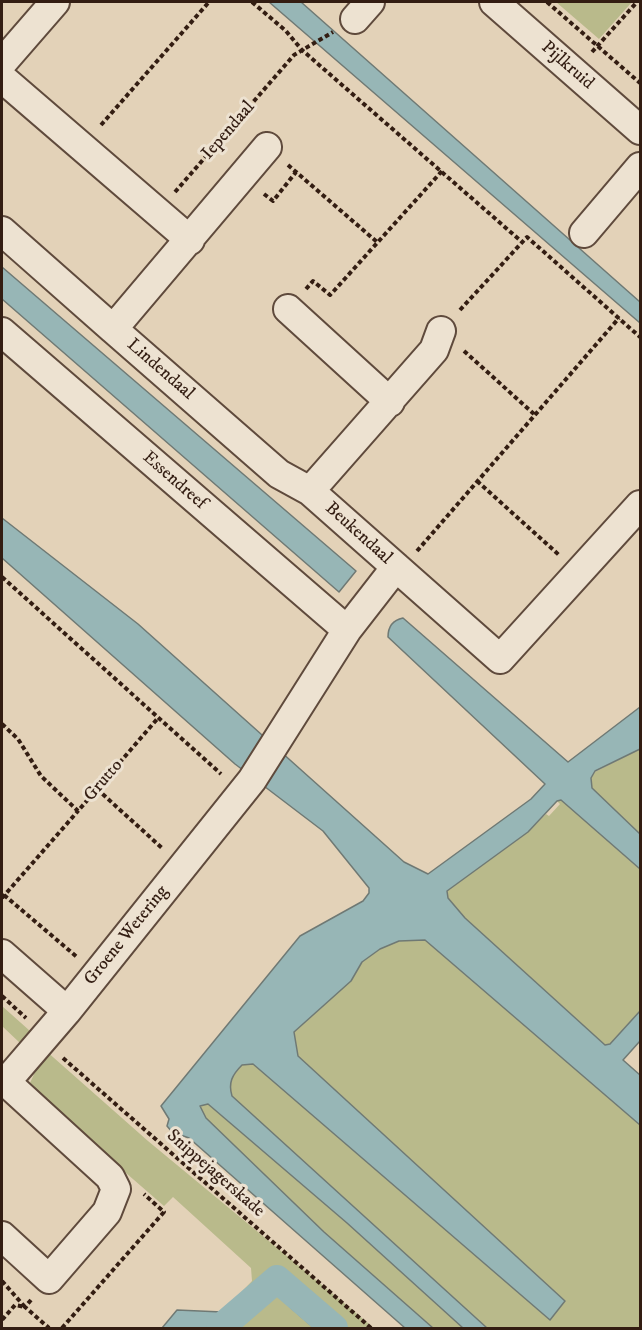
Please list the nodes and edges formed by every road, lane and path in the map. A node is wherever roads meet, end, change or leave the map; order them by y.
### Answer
1 (55, 2) edge
2 (209, 2) edge
3 (252, 2) edge
4 (494, 2) edge
5 (547, 2) edge
6 (637, 2) edge
7 (355, 16) edge
8 (598, 45) junction
9 (302, 50) junction
10 (2, 63) edge
11 (574, 73) junction
12 (2, 78) edge
13 (640, 83) edge
14 (237, 122) junction
15 (640, 130) edge
16 (267, 147) junction
17 (81, 148) junction
18 (640, 167) edge
19 (442, 171) junction
20 (157, 213) junction
21 (2, 231) edge
22 (585, 233) dead end
23 (190, 240) junction
24 (522, 242) junction
25 (377, 243) junction
26 (288, 309) joint
27 (619, 318) junction
28 (113, 328) junction
29 (441, 331) junction
30 (2, 332) edge
31 (640, 337) edge
32 (390, 402) junction
33 (534, 414) junction
34 (477, 481) junction
35 (310, 491) junction
36 (640, 505) edge
37 (398, 569) junction
38 (580, 573) junction
39 (2, 577) edge
40 (346, 630) junction
41 (158, 718) junction
42 (2, 724) edge
43 (247, 786) junction
44 (97, 789) junction
45 (78, 811) junction
46 (183, 867) junction
47 (3, 897) edge
48 (2, 954) edge
49 (97, 974) junction
50 (67, 1011) junction
51 (42, 1038) junction
52 (116, 1189) junction
53 (2, 1236) edge
54 (2, 1281) edge
55 (2, 1320) edge
56 (62, 1329) edge
57 (371, 1329) edge

1 - 10 street
2 - 17 path
3 - 9 path
4 - 11 street, Pijlkruid
5 - 8 path
6 - 8 path
7 - 9 path, Iependaal
8 - 11 path
8 - 13 path
9 - 14 path, Iependaal
9 - 19 path
11 - 15 street, Pijlkruid
12 - 17 street
14 - 16 path
14 - 20 path, Iependaal
16 - 23 street, Lindendaal
16 - 25 path
17 - 20 street
18 - 22 street
19 - 24 path
19 - 25 path
20 - 23 street
21 - 28 street
23 - 28 street, Lindendaal
24 - 27 path
24 - 29 path
25 - 26 path
26 - 32 street
27 - 31 path
27 - 33 path
28 - 35 street, Lindendaal
29 - 32 street, Beukendaal
29 - 33 path
30 - 40 street, Essendreef
32 - 35 street, Beukendaal
33 - 34 path
34 - 37 path
34 - 38 path
35 - 37 street, Beukendaal
36 - 38 street, Beukendaal
37 - 38 street, Beukendaal
37 - 40 street, Groene Wetering
39 - 41 path
40 - 43 street, Groene Wetering
41 - 43 path
41 - 44 path, Grutto
42 - 45 path, Grutto
43 - 46 street, Groene Wetering
44 - 45 path, Grutto
44 - 46 path
45 - 47 path
46 - 49 street, Groene Wetering
47 - 49 path
48 - 50 street
49 - 50 street, Groene Wetering
50 - 51 street, Groene Wetering
51 - 52 street, Groene Wetering
51 - 57 path, Snippejagerskade
52 - 53 street
52 - 56 path
54 - 55 path

